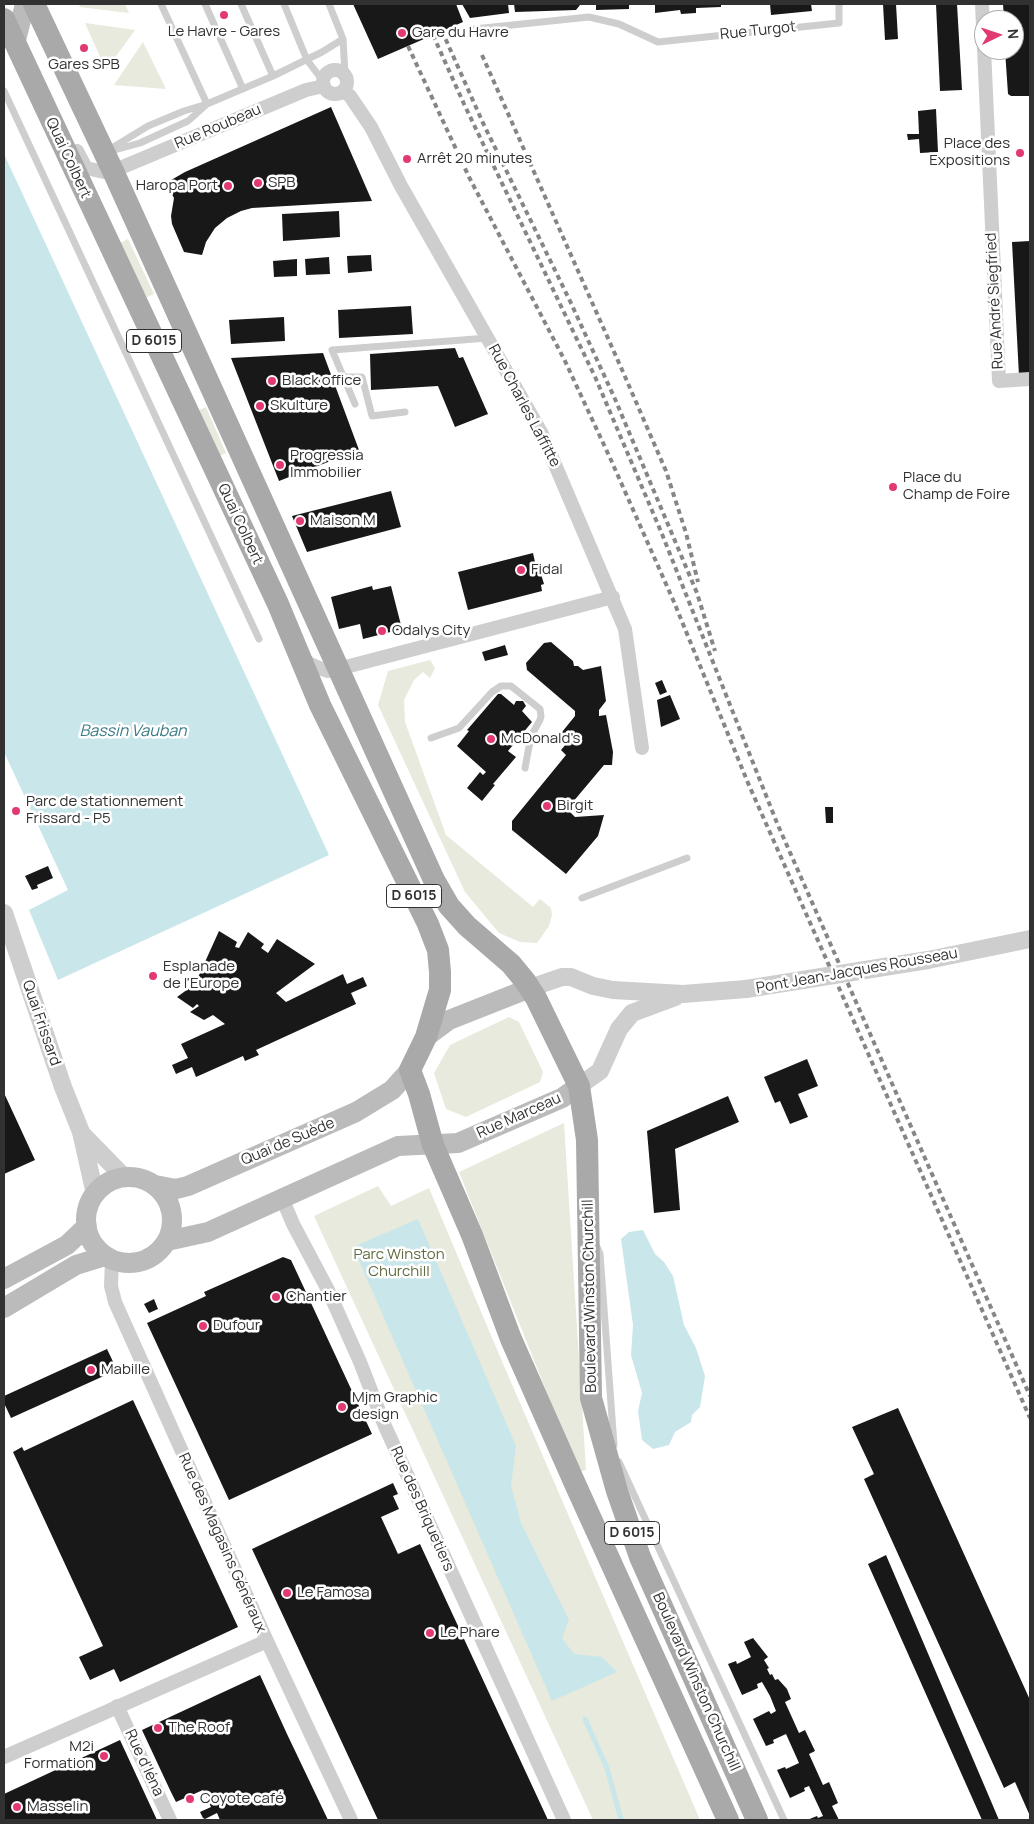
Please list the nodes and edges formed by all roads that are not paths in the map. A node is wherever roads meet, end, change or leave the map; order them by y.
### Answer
1 (25, 4) edge
2 (34, 4) edge
3 (161, 4) edge
4 (206, 4) edge
5 (241, 4) edge
6 (284, 4) edge
7 (329, 4) edge
8 (839, 4) edge
9 (982, 4) edge
10 (4, 19) edge
11 (474, 30) dead end
12 (343, 39) junction
13 (15, 44) junction
14 (307, 60) junction
15 (345, 74) junction
16 (273, 76) junction
17 (323, 83) junction
18 (243, 89) junction
19 (4, 91) edge
20 (343, 91) junction
21 (207, 104) junction
22 (54, 128) junction
23 (104, 165) junction
24 (488, 338) junction
25 (344, 377) junction
26 (1030, 380) edge
27 (355, 404) dead end
28 (405, 412) dead end
29 (613, 597) junction
30 (259, 639) dead end
31 (299, 654) junction
32 (338, 669) junction
33 (320, 706) junction
34 (432, 738) dead end
35 (642, 748) dead end
36 (525, 768) dead end
37 (687, 858) dead end
38 (434, 880) joint
39 (582, 898) dead end
40 (4, 913) edge
41 (1030, 939) edge
42 (530, 988) junction
43 (682, 994) junction
44 (426, 1037) junction
45 (410, 1070) junction
46 (600, 1071) joint
47 (579, 1086) junction
48 (81, 1132) junction
49 (433, 1145) junction
50 (124, 1177) junction
51 (155, 1185) junction
52 (95, 1194) junction
53 (282, 1198) junction
54 (87, 1226) junction
55 (588, 1227) junction
56 (167, 1242) junction
57 (108, 1258) junction
58 (4, 1279) edge
59 (4, 1308) edge
60 (266, 1641) junction
61 (117, 1706) junction
62 (4, 1757) edge
63 (170, 1820) edge
64 (351, 1820) edge
65 (564, 1820) edge
66 (728, 1820) edge
67 (757, 1820) edge
68 (784, 1820) edge

1 - 13 main road
2 - 23 main road, Quai Colbert / D 6015
3 - 21 lane
4 - 18 lane
5 - 16 lane
6 - 14 lane
7 - 12 lane
8 - 11 lane, Rue Turgot
9 - 26 street, Rue André Siegfried
10 - 13 main road, Quai Colbert
12 - 14 lane
12 - 15 lane
13 - 22 main road, Quai Colbert / D 6015
14 - 16 lane
14 - 17 lane
15 - 17 street
15 - 20 street
16 - 18 lane
17 - 20 street
17 - 23 street, Rue Roubeau
18 - 21 lane
19 - 30 lane, Quai Colbert
20 - 24 street, Rue Charles Laffitte
21 - 23 lane
21 - 23 lane
22 - 23 street
22 - 31 main road, Quai Colbert / D 6015
23 - 32 main road, Quai Colbert / D 6015
24 - 25 lane
24 - 29 street, Rue Charles Laffitte
25 - 27 lane
25 - 28 lane
29 - 32 street
29 - 35 street, Rue Charles Laffitte
31 - 32 street
31 - 33 main road, Quai Colbert / D 6015
32 - 33 street
32 - 38 main road, Quai Colbert / D 6015
33 - 44 main road, Quai Colbert / D 6015
34 - 36 lane
37 - 39 lane
38 - 42 main road, Boulevard Winston Churchill / D 6015
40 - 48 street, Quai Frissard
41 - 43 street, Pont Jean-Jacques Rousseau, bridge
42 - 43 street, Pont Jean-Jacques Rousseau
42 - 44 main road
42 - 47 main road, Boulevard Winston Churchill / D 6015
43 - 46 street, Pont Jean-Jacques Rousseau
44 - 45 main road
45 - 49 main road, Boulevard Winston Churchill / D 6015
45 - 51 main road, Quai de Suède
46 - 47 street, Rue Marceau
47 - 49 main road, Rue Marceau
47 - 55 main road, Boulevard Winston Churchill / D 6015
48 - 50 street, Quai Frissard
48 - 52 street, Quai Frissard
49 - 53 main road
49 - 66 main road, Boulevard Winston Churchill / D 6015
50 - 51 main road
50 - 52 main road
51 - 56 main road
52 - 54 main road
53 - 56 main road
53 - 65 street, Rue des Briquetiers
54 - 57 main road
54 - 58 main road
55 - 67 main road, Boulevard Winston Churchill / D 6015
55 - 68 lane
56 - 57 main road
57 - 59 main road
57 - 60 street, Rue des Magasins Généraux
60 - 61 street
60 - 64 street, Rue des Magasins Généraux
61 - 62 street
61 - 63 street, Rue d'Iéna

